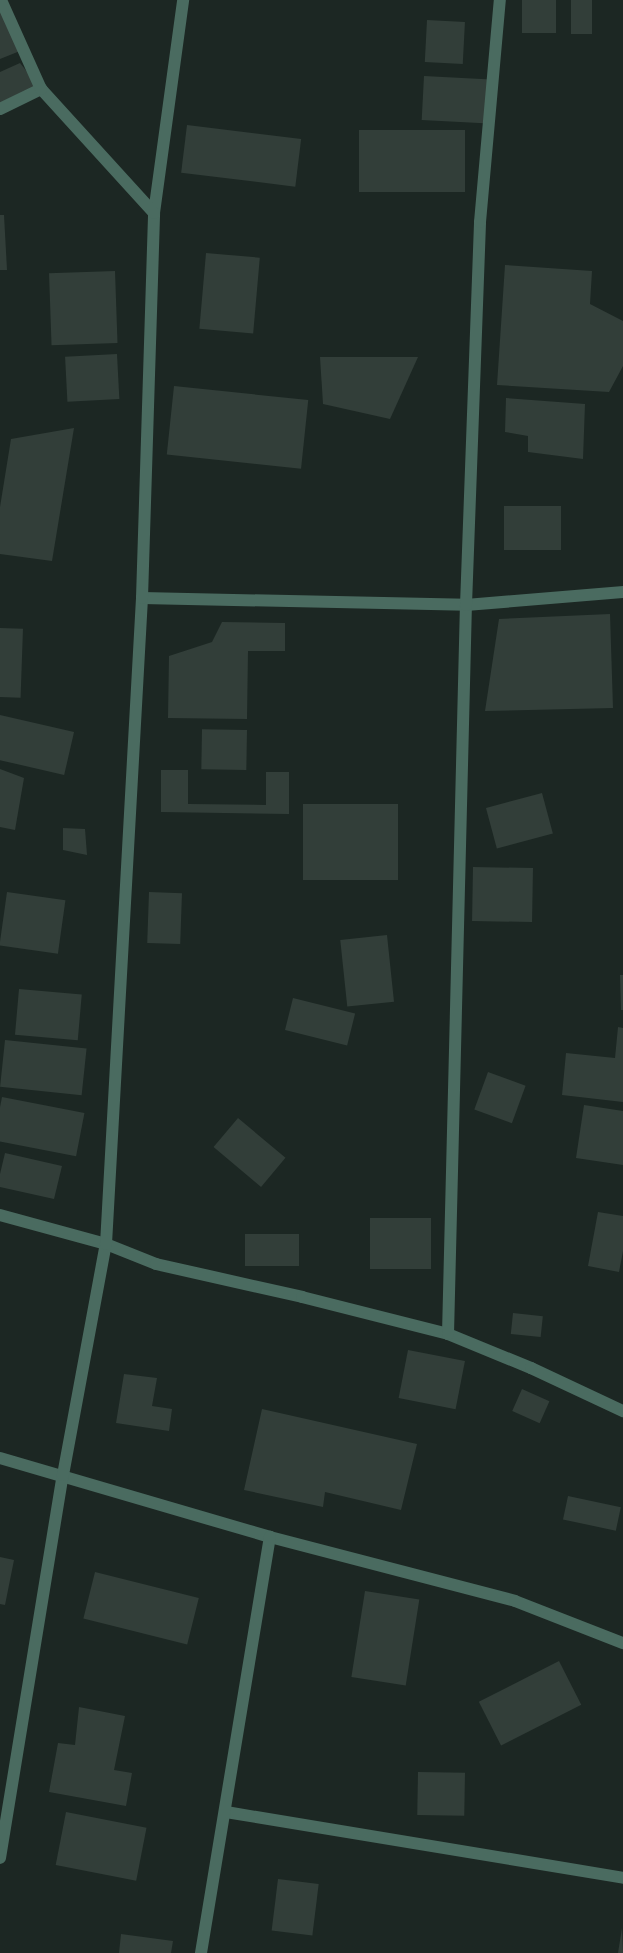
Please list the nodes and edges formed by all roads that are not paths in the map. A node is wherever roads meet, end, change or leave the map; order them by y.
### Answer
1 (1, 0) edge
2 (183, 0) edge
3 (500, 0) edge
4 (41, 90) junction
5 (0, 109) edge
6 (154, 213) junction
7 (623, 592) edge
8 (142, 598) junction
9 (466, 604) junction
10 (0, 1215) edge
11 (106, 1244) junction
12 (448, 1334) junction
13 (623, 1411) edge
14 (0, 1458) edge
15 (63, 1475) junction
16 (270, 1537) junction
17 (623, 1643) edge
18 (226, 1812) junction
19 (0, 1858) edge
20 (623, 1878) edge
21 (201, 1953) edge

1 - 4 street
2 - 6 street
3 - 9 street
4 - 5 street
4 - 6 street
6 - 8 street
7 - 9 street
8 - 9 street
8 - 11 street
9 - 12 street
10 - 11 street
11 - 12 street
11 - 15 street
12 - 13 street
14 - 15 street
15 - 16 street
15 - 19 street
16 - 17 street
16 - 18 street
18 - 20 street
18 - 21 street

